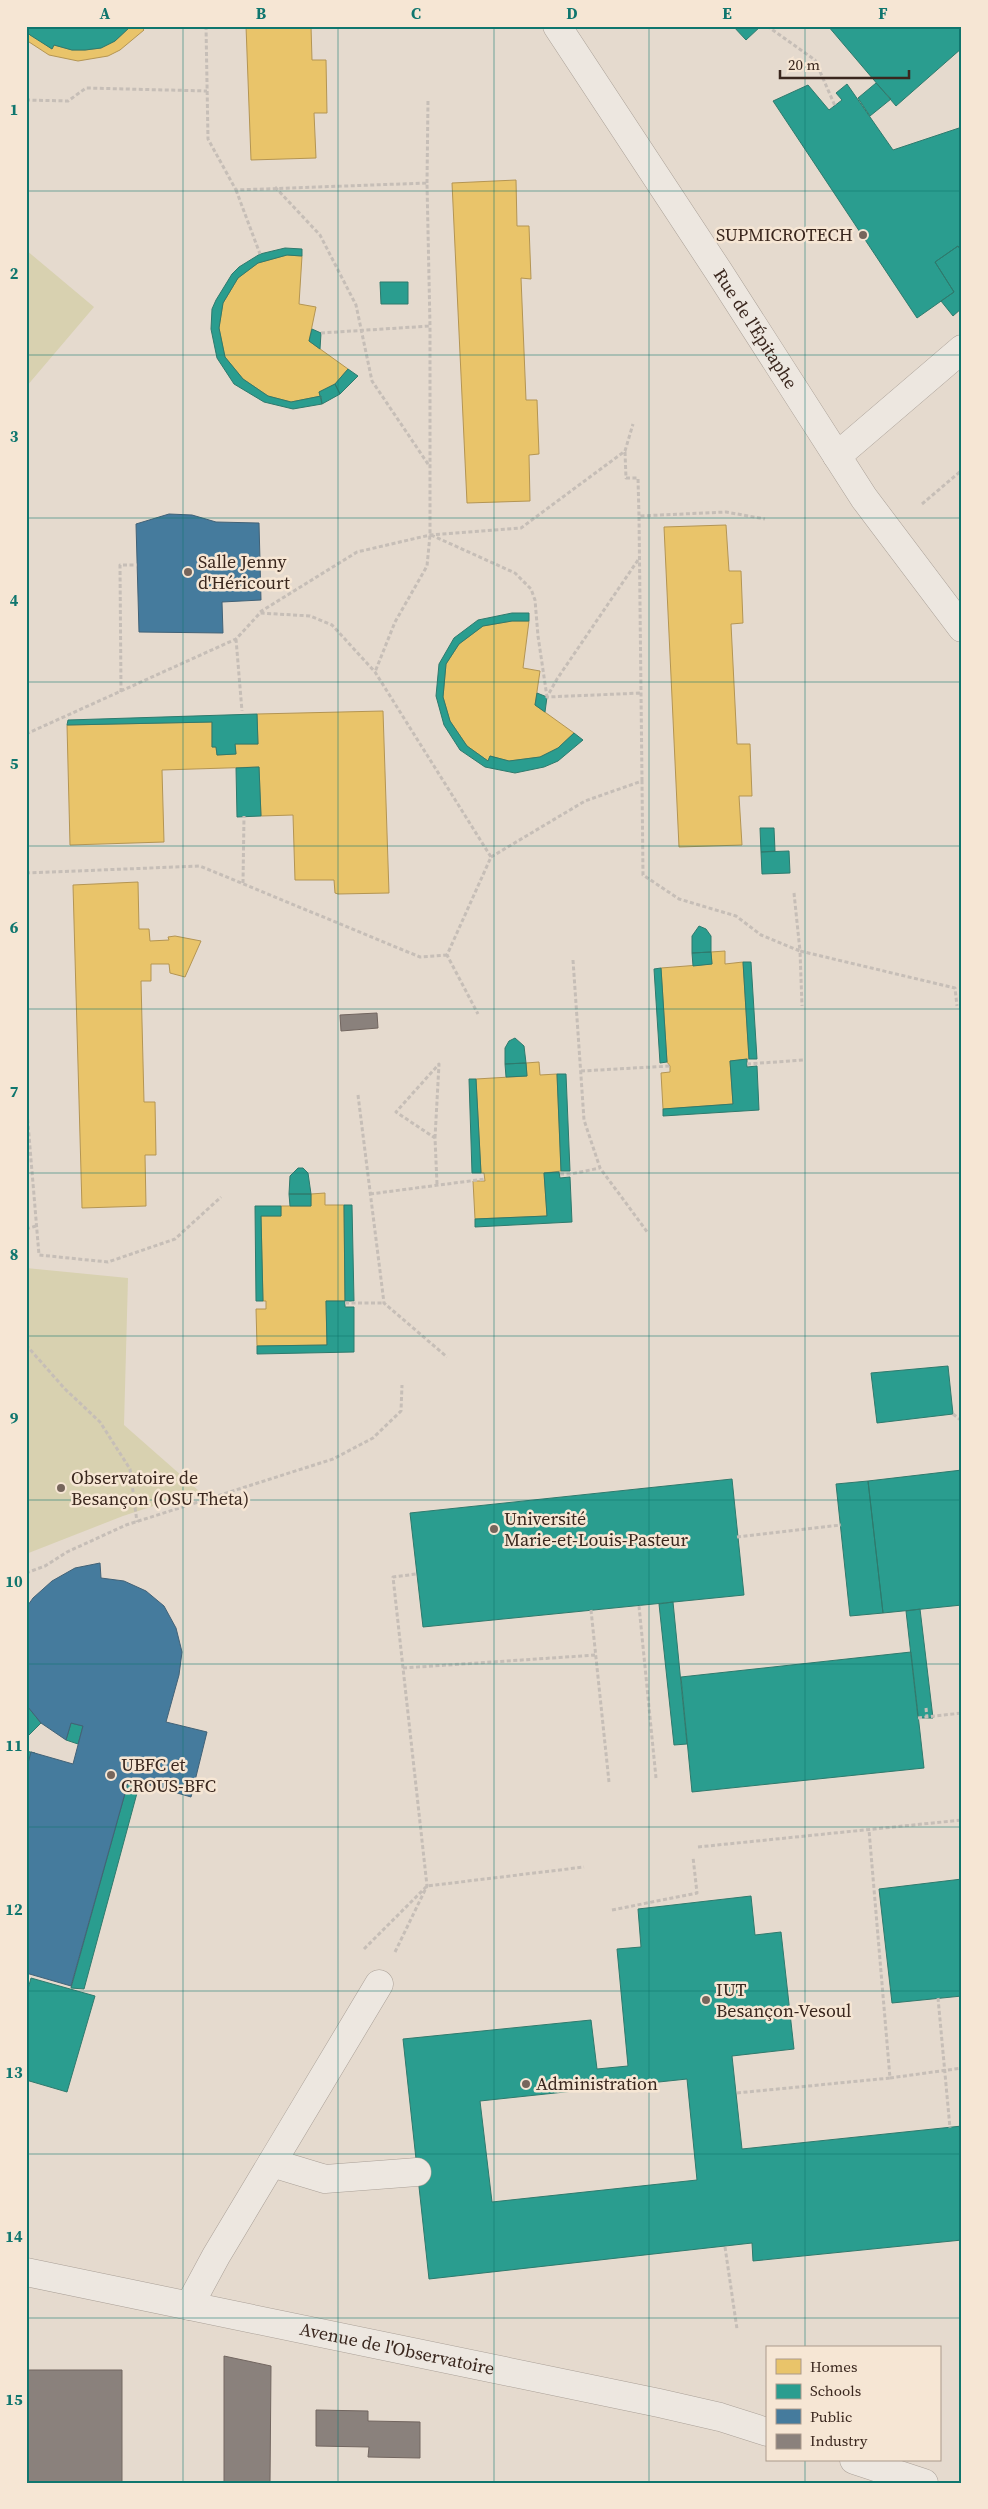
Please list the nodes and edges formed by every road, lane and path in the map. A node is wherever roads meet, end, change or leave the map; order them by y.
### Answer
1 (206, 26) edge
2 (557, 26) edge
3 (767, 26) edge
4 (206, 91) junction
5 (26, 100) edge
6 (428, 100) dead end
7 (835, 106) dead end
8 (426, 182) junction
9 (274, 187) junction
10 (236, 190) junction
11 (260, 254) dead end
12 (430, 326) junction
13 (362, 331) junction
14 (321, 333) dead end
15 (962, 349) edge
16 (633, 424) dead end
17 (625, 451) junction
18 (837, 456) junction
19 (430, 468) junction
20 (962, 470) edge
21 (922, 504) dead end
22 (639, 516) junction
23 (765, 519) dead end
24 (430, 535) junction
25 (639, 559) junction
26 (137, 565) dead end
27 (260, 613) junction
28 (962, 628) edge
29 (236, 639) junction
30 (375, 672) junction
31 (121, 692) junction
32 (642, 693) junction
33 (547, 697) junction
34 (242, 711) dead end
35 (26, 734) edge
36 (642, 781) junction
37 (244, 816) dead end
38 (491, 857) junction
39 (26, 873) edge
40 (243, 883) junction
41 (794, 893) dead end
42 (800, 951) junction
43 (447, 955) junction
44 (573, 960) dead end
45 (802, 1006) dead end
46 (956, 1006) dead end
47 (478, 1014) dead end
48 (804, 1060) dead end
49 (747, 1064) dead end
50 (670, 1066) dead end
51 (580, 1071) junction
52 (358, 1095) dead end
53 (26, 1100) edge
54 (435, 1138) junction
55 (600, 1168) junction
56 (560, 1174) dead end
57 (485, 1179) dead end
58 (437, 1184) junction
59 (370, 1194) junction
60 (221, 1197) dead end
61 (36, 1226) junction
62 (26, 1229) edge
63 (648, 1233) dead end
64 (345, 1303) dead end
65 (384, 1303) junction
66 (26, 1345) edge
67 (447, 1357) dead end
68 (402, 1385) dead end
69 (953, 1414) dead end
70 (962, 1421) edge
71 (137, 1522) junction
72 (841, 1525) dead end
73 (738, 1537) dead end
74 (26, 1573) edge
75 (416, 1574) dead end
76 (639, 1606) dead end
77 (591, 1610) dead end
78 (596, 1655) junction
79 (403, 1668) junction
80 (926, 1708) dead end
81 (962, 1713) edge
82 (918, 1718) dead end
83 (927, 1718) junction
84 (656, 1778) dead end
85 (609, 1782) dead end
86 (962, 1820) edge
87 (869, 1830) junction
88 (698, 1847) dead end
89 (693, 1857) dead end
90 (584, 1867) dead end
91 (426, 1886) junction
92 (612, 1910) dead end
93 (358, 1955) dead end
94 (379, 1984) joint
95 (938, 1998) dead end
96 (962, 2068) edge
97 (946, 2070) junction
98 (890, 2078) junction
99 (736, 2092) dead end
100 (950, 2128) dead end
101 (272, 2163) junction
102 (417, 2172) dead end
103 (725, 2247) dead end
104 (26, 2272) edge
105 (189, 2306) junction
106 (738, 2330) dead end
107 (766, 2432) edge
108 (860, 2462) edge
109 (924, 2483) edge

1 - 4 path
2 - 18 street, Rue de l'Épitaphe
3 - 7 path
4 - 5 path
4 - 10 path
6 - 8 path
8 - 9 path
8 - 12 path
9 - 10 path
9 - 13 path
10 - 11 path
12 - 13 path
12 - 19 path
13 - 14 path
13 - 19 path
15 - 18 street
16 - 17 path
17 - 22 path
17 - 24 path
18 - 28 street, Rue de l'Épitaphe
19 - 24 path
20 - 21 path
22 - 23 path
22 - 25 path
24 - 27 path
24 - 30 path
24 - 33 path
25 - 32 path
25 - 33 path
26 - 31 path
27 - 29 path
27 - 30 path
29 - 31 path
29 - 34 path
30 - 38 path
31 - 35 path
32 - 33 path
32 - 36 path
36 - 38 path
36 - 42 path
37 - 40 path
38 - 43 path
39 - 40 path
40 - 43 path
41 - 42 path
42 - 45 path
42 - 46 path
43 - 47 path
44 - 51 path
48 - 49 path
50 - 51 path
51 - 55 path
52 - 59 path
53 - 61 path
54 - 54 path
54 - 58 path
55 - 56 path
55 - 63 path
57 - 58 path
58 - 59 path
59 - 65 path
60 - 61 path
61 - 62 path
64 - 65 path
65 - 67 path
66 - 71 path
68 - 71 path
69 - 70 path
71 - 74 path
72 - 73 path
75 - 79 path
76 - 84 path
77 - 78 path
78 - 79 path
78 - 85 path
79 - 91 path
80 - 83 path
81 - 83 path
82 - 83 path
86 - 87 path
87 - 88 path
87 - 98 path
89 - 92 path
90 - 91 path
91 - 93 path
91 - 94 path
94 - 101 street
95 - 97 path
96 - 97 path
97 - 98 path
97 - 100 path
98 - 99 path
101 - 102 street
101 - 105 street
103 - 106 path
104 - 105 street, Avenue de l'Observatoire
105 - 107 street, Avenue de l'Observatoire
108 - 109 street

